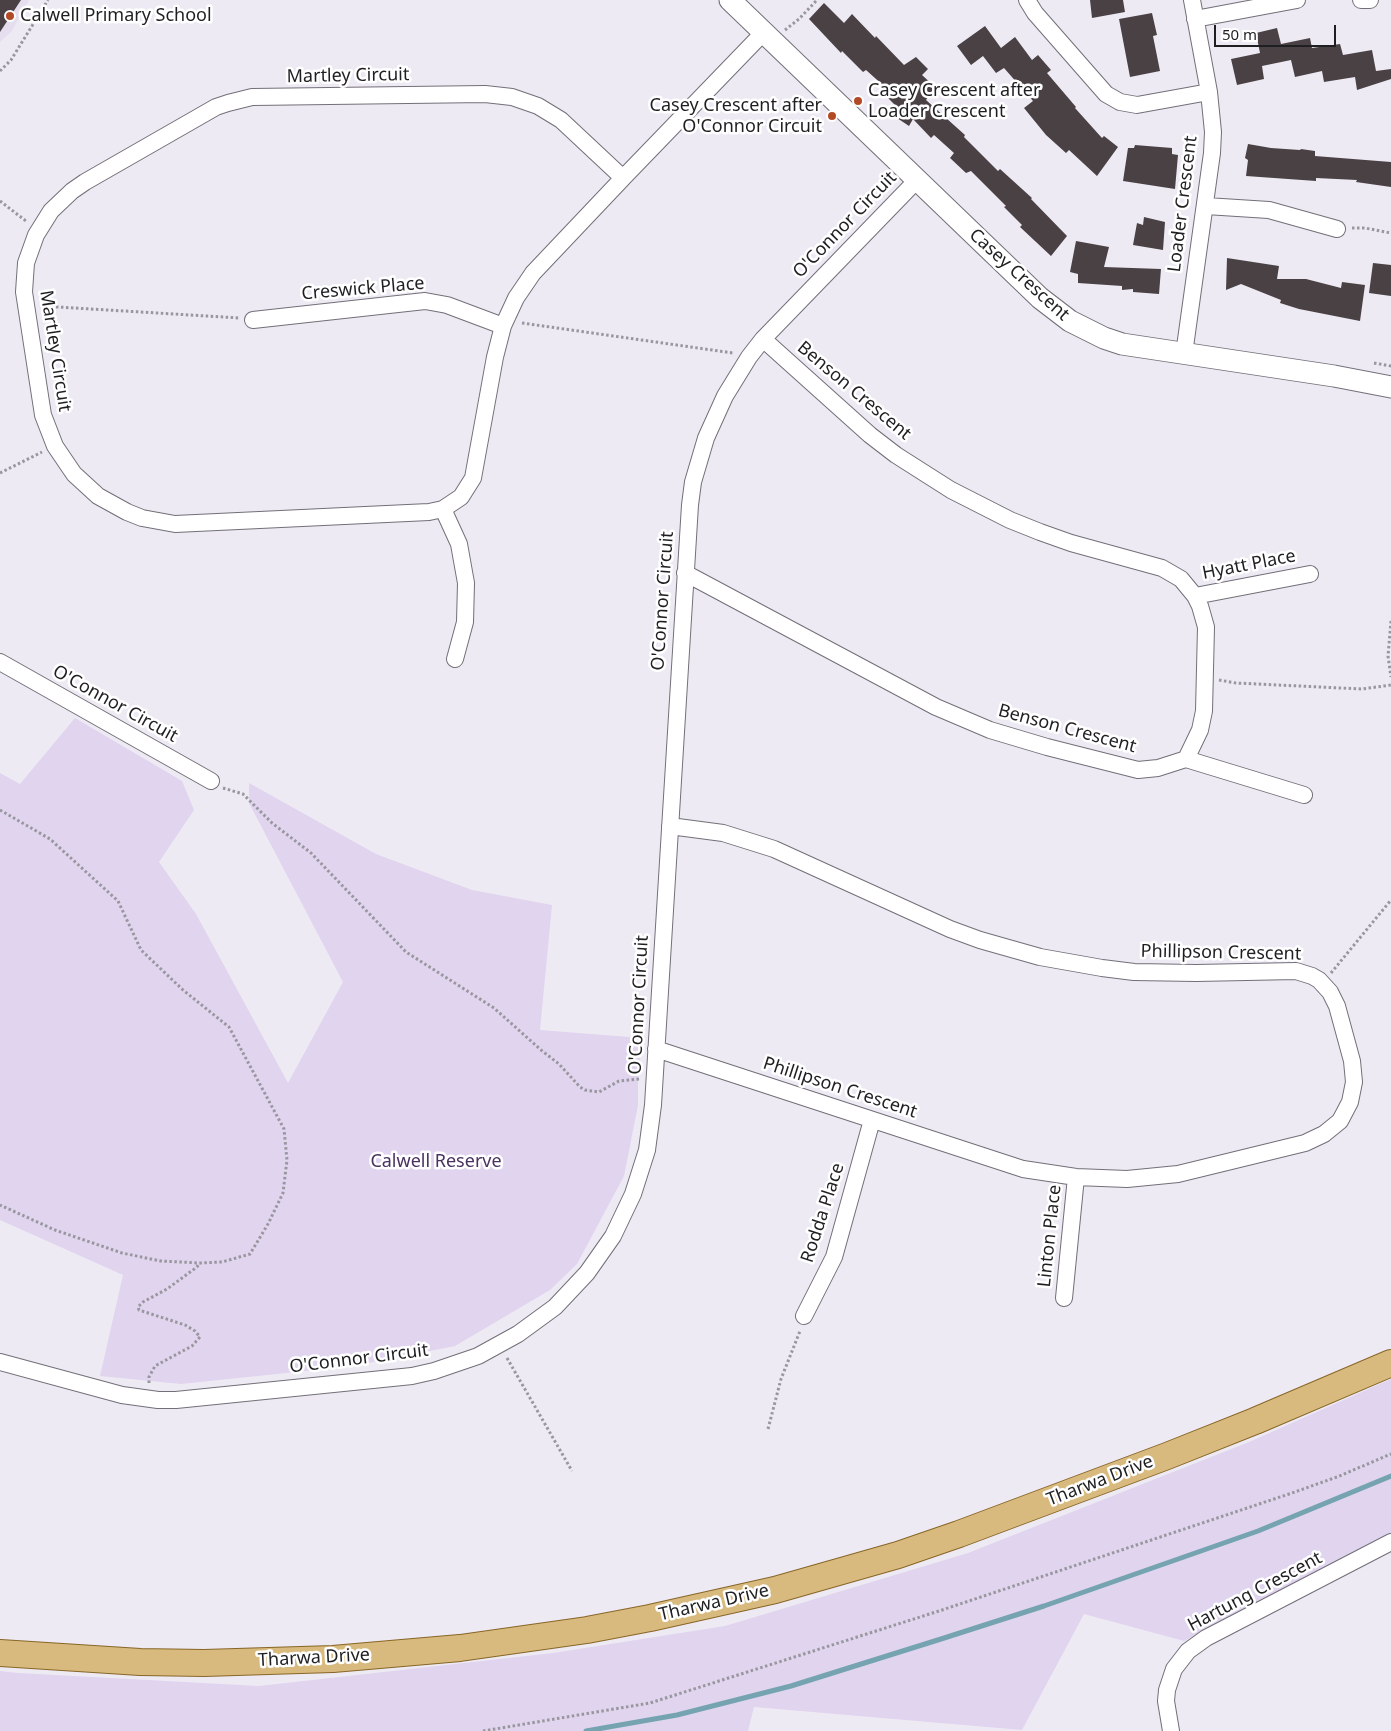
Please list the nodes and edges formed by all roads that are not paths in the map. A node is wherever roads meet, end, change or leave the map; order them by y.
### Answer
1 (730, 0) edge
2 (1027, 0) edge
3 (1192, 0) edge
4 (1297, 0) edge
5 (1362, 0) edge
6 (1370, 0) edge
7 (1195, 19) junction
8 (772, 33) junction
9 (1209, 92) junction
10 (623, 178) junction
11 (917, 180) junction
12 (1206, 206) junction
13 (1337, 229) road end
14 (252, 320) road end
15 (505, 322) junction
16 (764, 339) junction
17 (1184, 354) junction
18 (1391, 387) edge
19 (442, 509) junction
20 (685, 573) junction
21 (1310, 574) dead end
22 (1195, 596) junction
23 (455, 659) dead end
24 (0, 662) edge
25 (1186, 759) junction
26 (211, 781) road end
27 (1304, 795) dead end
28 (670, 826) junction
29 (656, 1048) junction
30 (872, 1120) junction
31 (1076, 1177) junction
32 (1064, 1298) dead end
33 (804, 1316) road end
34 (0, 1362) edge
35 (1391, 1363) edge
36 (1391, 1542) edge
37 (0, 1653) edge
38 (1171, 1731) edge

1 - 8 street, Casey Crescent
2 - 9 street
3 - 7 street, Loader Crescent
4 - 7 street
5 - 6 street
7 - 9 street, Loader Crescent
8 - 10 street, Martley Circuit
8 - 11 street, Casey Crescent
9 - 12 street, Loader Crescent
10 - 15 street, Martley Circuit
10 - 19 street, Martley Circuit
11 - 16 street, O'Connor Circuit
11 - 17 street, Casey Crescent
12 - 13 street
12 - 17 street, Loader Crescent
14 - 15 street, Creswick Place
15 - 19 street, Martley Circuit
16 - 20 street, O'Connor Circuit
16 - 22 street, Benson Crescent
17 - 18 street, Casey Crescent
19 - 23 street
20 - 25 street, Benson Crescent
20 - 28 street, O'Connor Circuit
21 - 22 street, Hyatt Place
22 - 25 street, Benson Crescent
24 - 26 street, O'Connor Circuit
25 - 27 street
28 - 29 street, O'Connor Circuit
28 - 31 street, Phillipson Crescent
29 - 30 street, Phillipson Crescent
29 - 34 street, O'Connor Circuit
30 - 31 street, Phillipson Crescent
30 - 33 street, Rodda Place
31 - 32 street, Linton Place
35 - 37 main road, Tharwa Drive
36 - 38 street, Hartung Crescent

